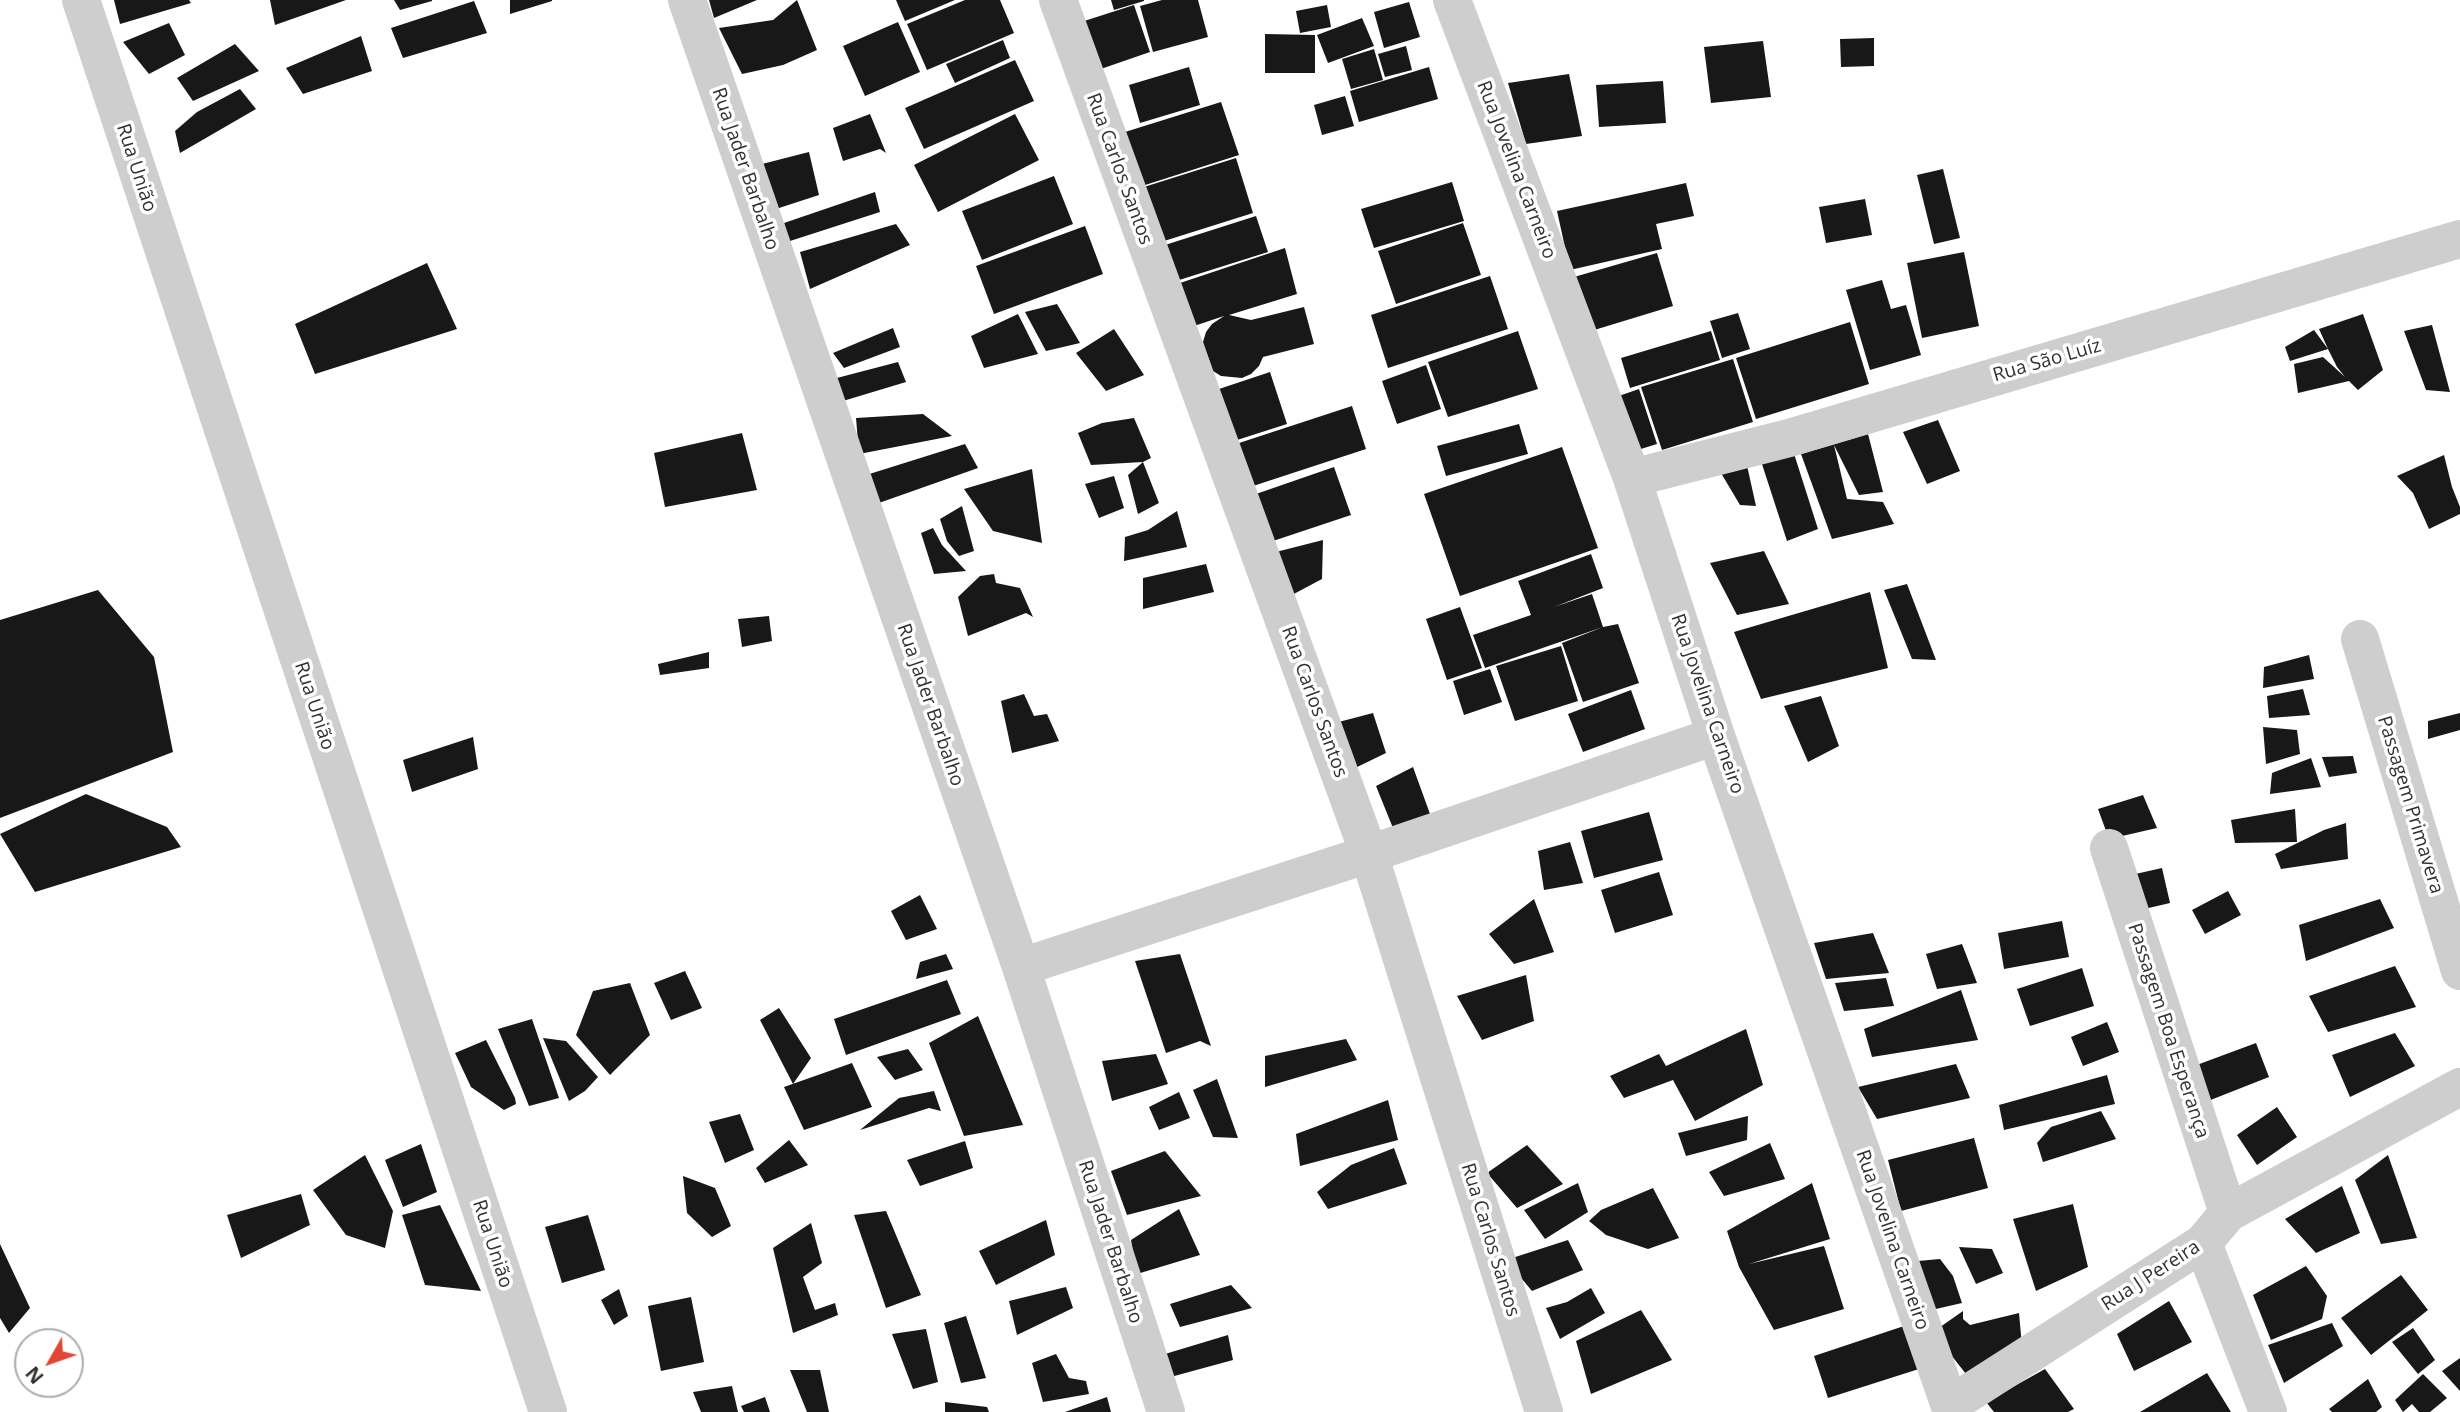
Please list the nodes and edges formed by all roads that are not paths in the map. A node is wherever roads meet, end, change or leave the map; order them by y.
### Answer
1 (81, 0) edge
2 (687, 0) edge
3 (1058, 0) edge
4 (1452, 0) edge
5 (2460, 239) edge
6 (1632, 478) junction
7 (2360, 639) dead end
8 (1716, 736) junction
9 (2109, 848) dead end
10 (1369, 853) junction
11 (1021, 967) junction
12 (2460, 971) edge
13 (2460, 1087) edge
14 (2228, 1213) junction
15 (2203, 1243) junction
16 (1951, 1409) edge
17 (548, 1412) edge
18 (1166, 1412) edge
19 (1544, 1412) edge
20 (2268, 1412) edge

1 - 17 street, Rua União
2 - 11 street, Rua Jader Barbalho
3 - 10 street, Rua Carlos Santos
4 - 6 street, Rua Jovelina Carneiro
5 - 6 street, Rua São Luíz
6 - 8 street, Rua Jovelina Carneiro
7 - 12 street, Passagem Primavera
8 - 10 street
8 - 16 street, Rua Jovelina Carneiro
9 - 14 street, Passagem Boa Esperança
10 - 11 street
10 - 19 street, Rua Carlos Santos
11 - 18 street, Rua Jader Barbalho
13 - 14 street, Rua J Pereira
14 - 15 street, Rua J Pereira
15 - 16 street, Rua J Pereira
15 - 20 street

